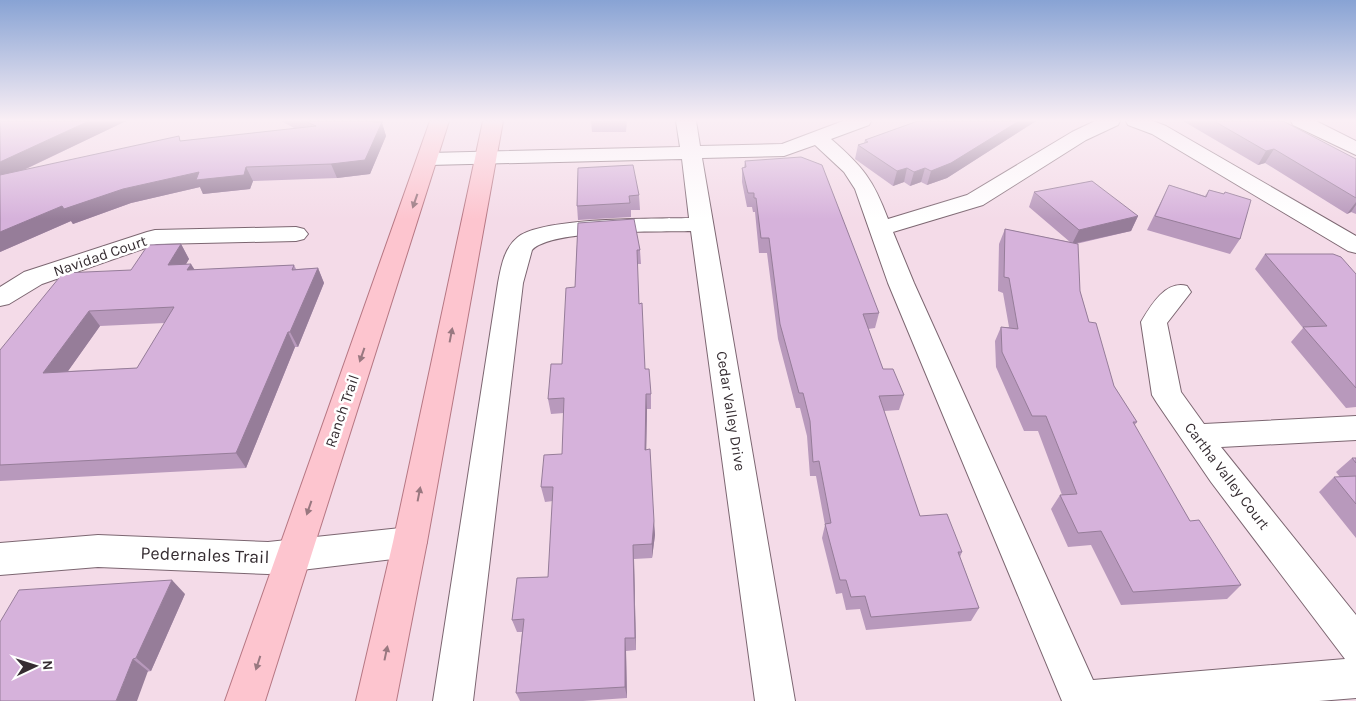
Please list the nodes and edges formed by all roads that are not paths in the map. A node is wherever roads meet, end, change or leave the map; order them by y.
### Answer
1 (691, 153) edge
2 (431, 154) edge
3 (486, 154) edge
4 (662, 154) edge
5 (835, 154) edge
6 (1050, 154) edge
7 (1199, 154) edge
8 (485, 158) junction
9 (429, 159) junction
10 (702, 224) junction
11 (881, 228) junction
12 (296, 234) dead end
13 (1356, 246) edge
14 (1178, 292) dead end
15 (0, 298) edge
16 (1356, 428) edge
17 (1196, 436) junction
18 (410, 542) junction
19 (292, 555) junction
20 (0, 559) edge
21 (1354, 672) edge
22 (245, 701) edge
23 (376, 701) edge
24 (453, 701) edge
25 (775, 701) edge
26 (1082, 701) edge
27 (1089, 701) edge

1 - 10 street, Cedar Valley Drive
2 - 9 main road, Ranch Trail
3 - 8 main road
4 - 8 street
5 - 11 street
6 - 11 street
7 - 13 street
8 - 9 street
18 -> 8 main road
9 -> 19 main road, Ranch Trail
10 - 24 street
10 - 25 street, Cedar Valley Drive
11 - 26 street
12 - 15 street, Navidad Court
14 - 17 street, Cartha Valley Court
16 - 17 street
17 - 21 street, Cartha Valley Court
18 - 19 street, Pedernales Trail
23 -> 18 main road
19 - 20 street, Pedernales Trail
19 -> 22 main road, Ranch Trail
21 - 27 street

